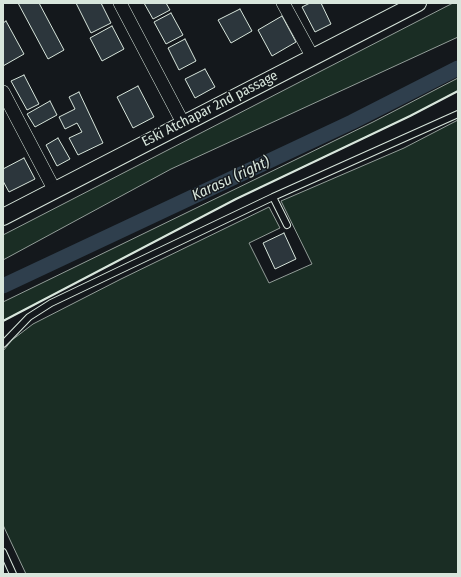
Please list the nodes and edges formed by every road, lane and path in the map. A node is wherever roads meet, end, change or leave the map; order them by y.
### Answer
1 (120, 3) edge
2 (283, 3) edge
3 (418, 3) edge
4 (312, 56) junction
5 (3, 92) edge
6 (458, 114) edge
7 (183, 123) junction
8 (55, 191) junction
9 (273, 197) junction
10 (3, 217) edge
11 (287, 225) dead end
12 (3, 344) edge
13 (3, 552) edge
14 (13, 574) edge

1 - 7 street
2 - 4 street
3 - 4 street, Eski Atchapar 2nd passage
4 - 7 street, Eski Atchapar 2nd passage
5 - 8 street
6 - 9 lane
7 - 8 street, Eski Atchapar 2nd passage
8 - 10 street, Eski Atchapar 2nd passage
9 - 11 lane
9 - 12 lane
13 - 14 lane

